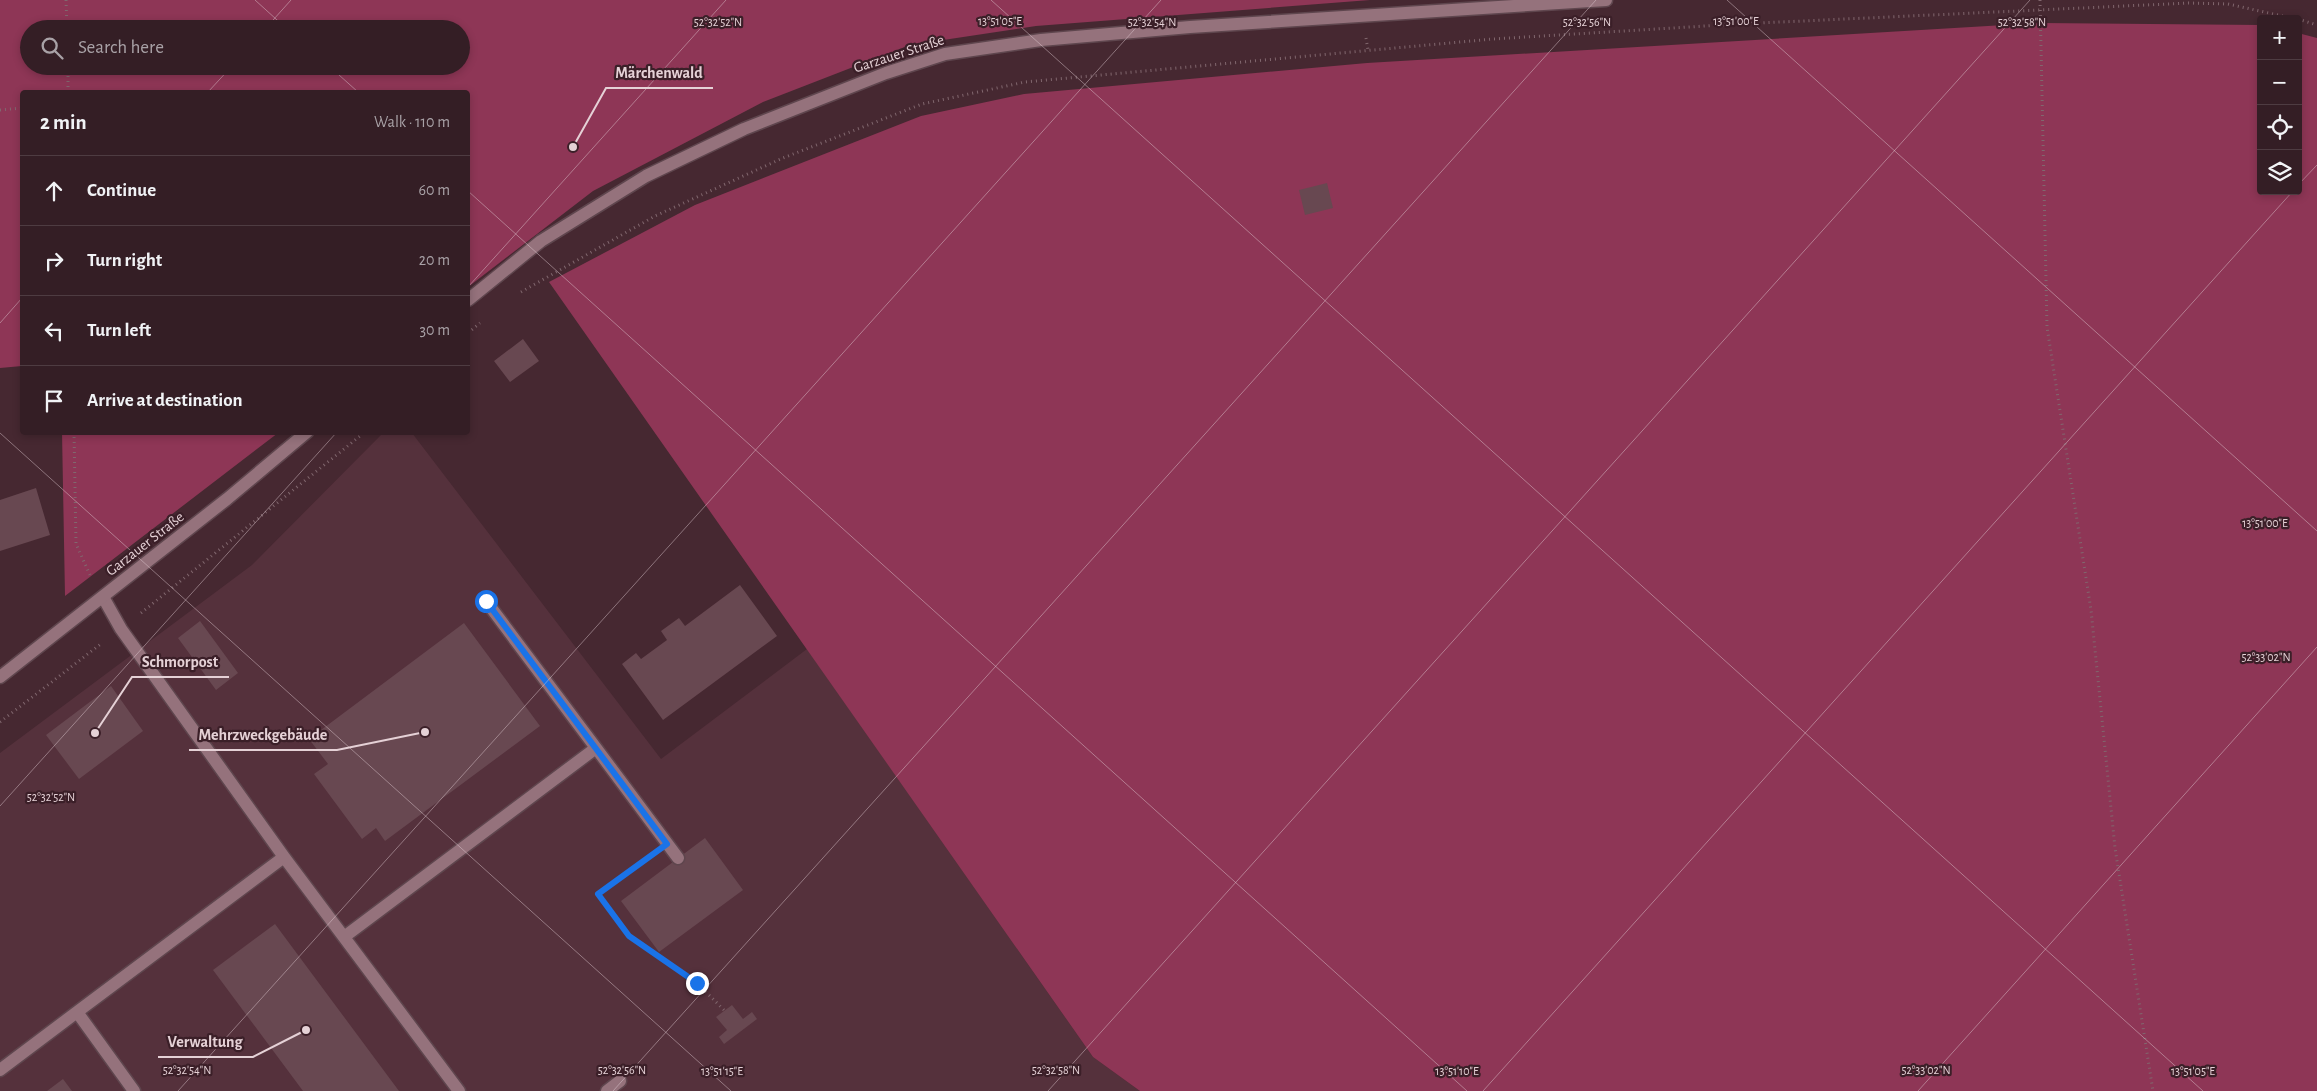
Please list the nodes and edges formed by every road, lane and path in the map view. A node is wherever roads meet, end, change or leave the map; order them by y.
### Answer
1 (66, 0) edge
2 (1606, 0) edge
3 (2040, 0) edge
4 (2040, 10) junction
5 (2279, 15) edge
6 (67, 20) edge
7 (2302, 20) edge
8 (2317, 25) edge
9 (68, 75) edge
10 (68, 90) edge
11 (20, 108) edge
12 (0, 110) edge
13 (470, 298) edge
14 (513, 298) dead end
15 (483, 321) dead end
16 (470, 331) edge
17 (74, 435) edge
18 (303, 435) edge
19 (361, 435) edge
20 (103, 597) junction
21 (486, 601) dead end
22 (121, 629) junction
23 (0, 677) edge
24 (0, 722) edge
25 (596, 748) junction
26 (667, 844) junction
27 (284, 857) junction
28 (678, 858) dead end
29 (344, 936) junction
30 (725, 1011) dead end
31 (77, 1012) junction
32 (0, 1070) edge
33 (620, 1081) dead end
34 (134, 1091) edge
35 (458, 1091) edge
36 (607, 1091) edge
37 (2152, 1091) edge

1 - 6 path
2 - 13 street, Garzauer Straße
3 - 4 path
4 - 5 path
4 - 14 path
4 - 37 path
7 - 8 path
9 - 10 path
11 - 12 path
15 - 16 path
17 - 20 path
18 - 20 street, Garzauer Straße
19 - 22 path
20 - 22 street
20 - 23 street, Garzauer Straße
21 - 25 street
22 - 24 path
22 - 27 street
25 - 26 street
25 - 29 street
26 - 28 street
26 - 30 path
27 - 29 street
27 - 31 street
29 - 35 street
31 - 32 street
31 - 34 street
33 - 36 street

